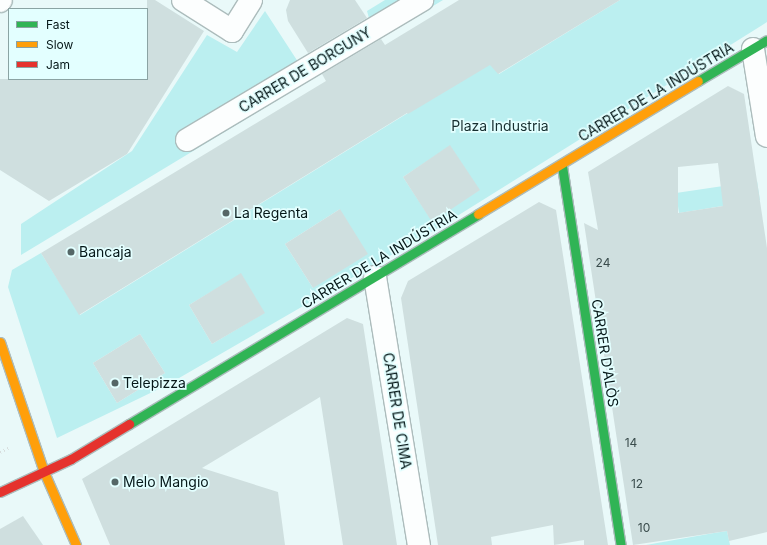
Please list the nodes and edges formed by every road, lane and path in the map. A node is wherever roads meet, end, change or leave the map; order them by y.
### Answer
1 (183, 0) edge
2 (251, 0) edge
3 (422, 0) edge
4 (760, 45) edge
5 (767, 136) edge
6 (187, 140) dead end
7 (562, 166) junction
8 (376, 277) junction
9 (0, 342) edge
10 (44, 472) junction
11 (0, 492) edge
12 (76, 545) edge
13 (419, 545) edge
14 (621, 545) edge

1 - 2 street
3 - 6 street, CARRER DE BORGUNY
4 - 5 street
4 - 7 street, CARRER DE LA INDÚSTRIA
7 - 8 street, CARRER DE LA INDÚSTRIA
7 - 14 street, CARRER D'ALÒS
8 - 10 street, CARRER DE LA INDÚSTRIA
8 - 13 street, CARRER DE CIMA
9 - 10 street
10 - 11 street, CARRER DE LA INDÚSTRIA
10 - 12 street

